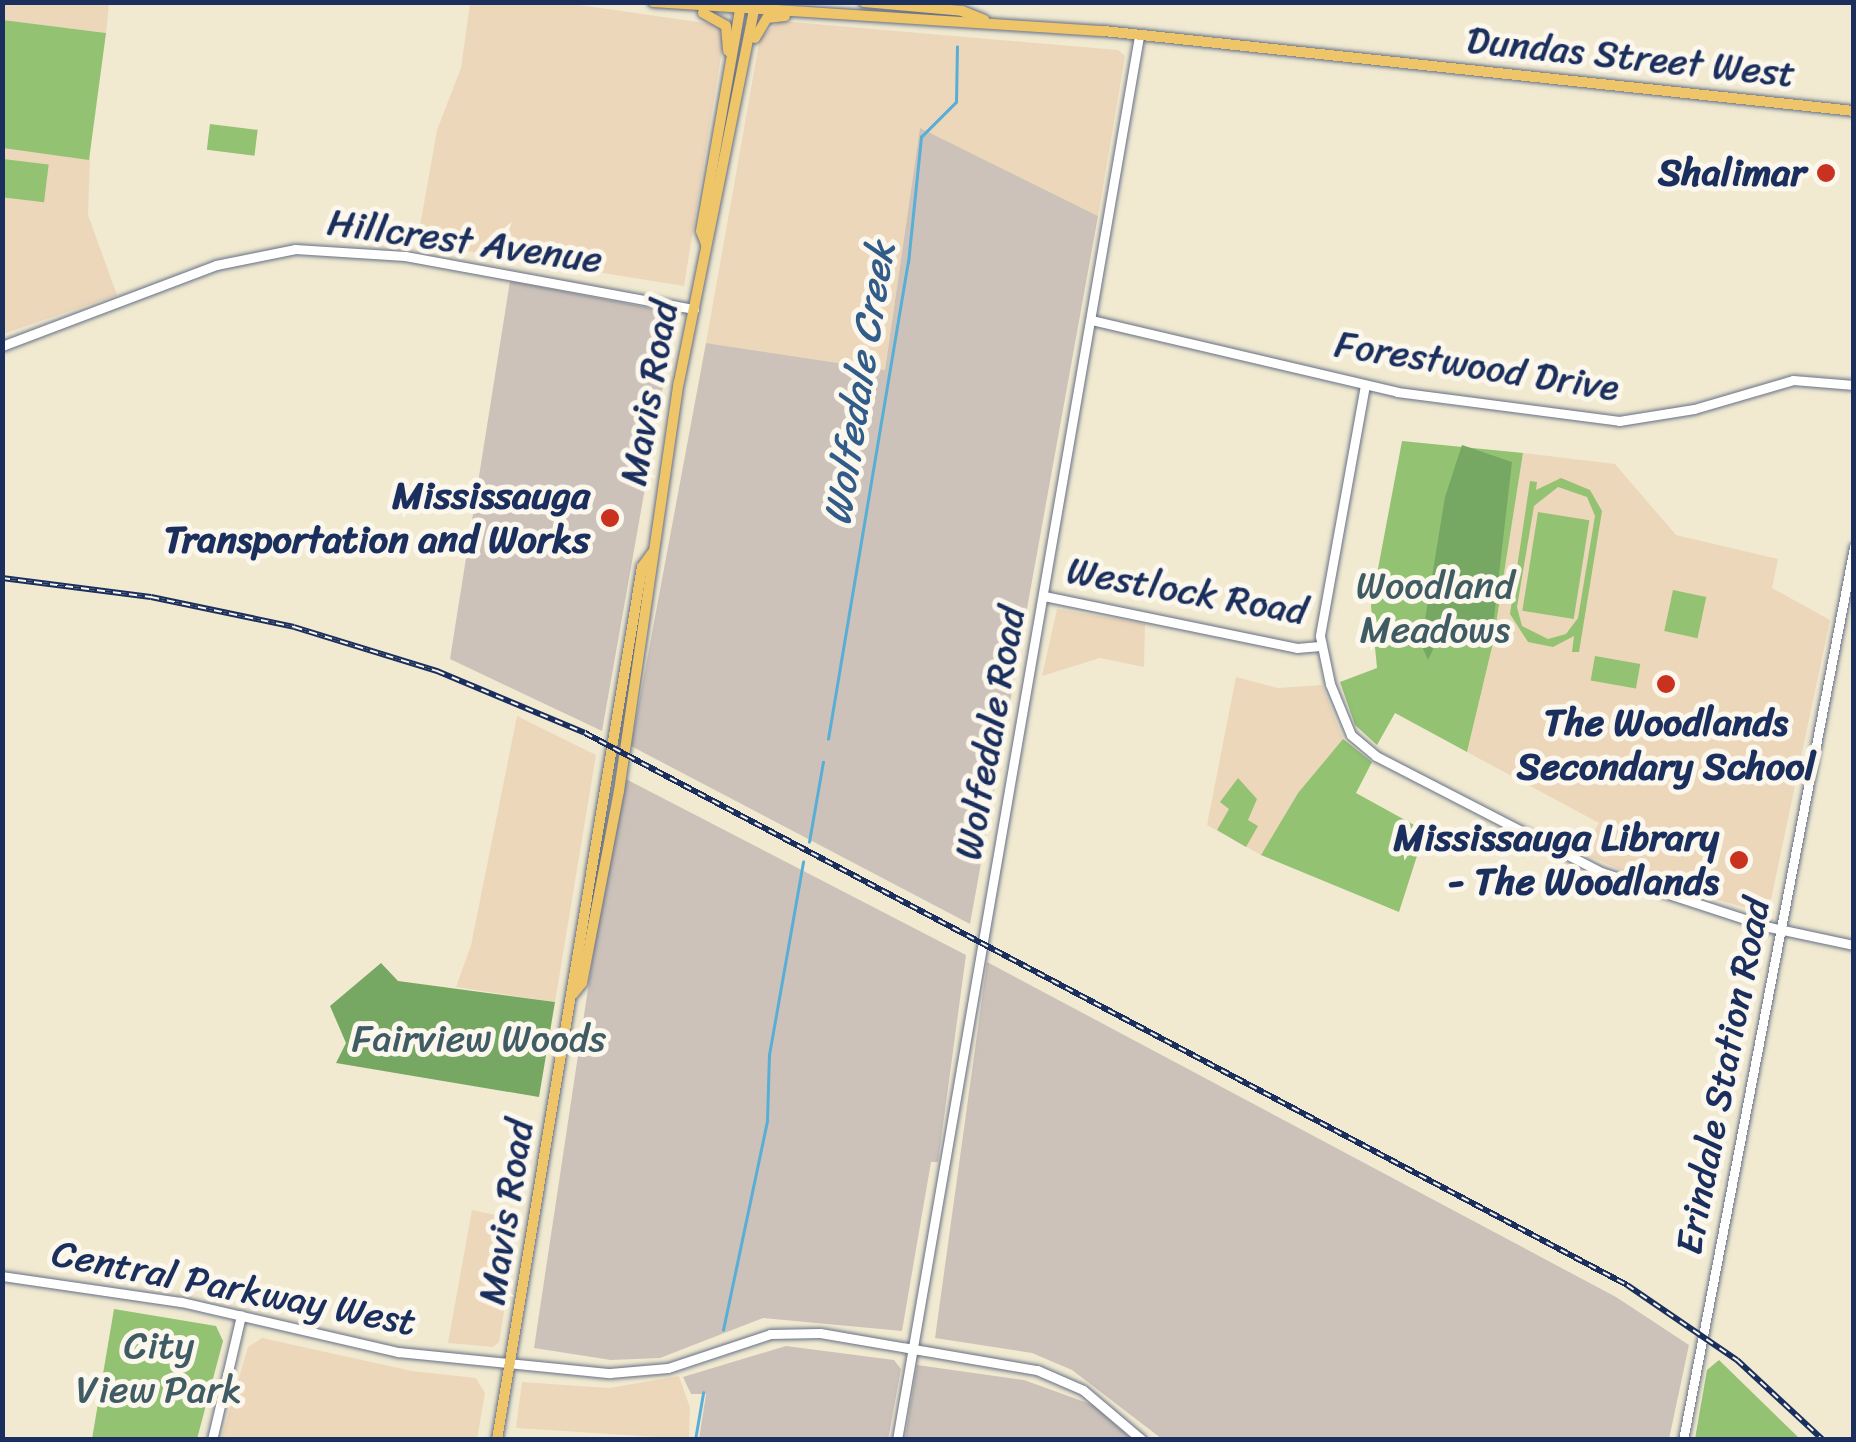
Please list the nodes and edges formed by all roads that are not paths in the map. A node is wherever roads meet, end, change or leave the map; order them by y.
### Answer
1 (652, 2) edge
2 (864, 2) edge
3 (669, 5) edge
4 (741, 6) edge
5 (755, 6) edge
6 (800, 12) junction
7 (985, 21) junction
8 (1140, 36) junction
9 (731, 63) junction
10 (745, 63) junction
11 (1854, 111) edge
12 (706, 244) junction
13 (694, 309) junction
14 (1092, 320) junction
15 (2, 346) edge
16 (1365, 385) junction
17 (1854, 385) edge
18 (1854, 547) edge
19 (1044, 596) junction
20 (1320, 646) junction
21 (1781, 930) junction
22 (1854, 945) edge
23 (2, 1276) edge
24 (241, 1316) junction
25 (915, 1348) junction
26 (511, 1362) junction
27 (212, 1440) edge
28 (497, 1440) edge
29 (897, 1440) edge
30 (1142, 1440) edge
31 (1683, 1440) edge

1 - 3 main road, Dundas Street West
2 - 7 main road, Dundas Street West
3 - 4 main road, Dundas Street West
3 - 9 main road
4 - 5 main road, Dundas Street West
4 - 9 main road, Mavis Road
5 - 6 main road, Dundas Street West
5 - 10 main road, Mavis Road
6 - 7 main road, Dundas Street West
6 - 10 main road
7 - 8 main road, Dundas Street West
8 - 11 main road, Dundas Street West
8 - 14 street, Wolfedale Road
9 - 12 main road, Mavis Road
10 - 12 main road, Mavis Road
12 - 13 main road, Mavis Road
13 - 15 street, Hillcrest Avenue
13 - 26 main road, Mavis Road
14 - 16 street, Forestwood Drive
14 - 19 street, Wolfedale Road
16 - 17 street, Forestwood Drive
16 - 20 street
18 - 21 street, Erindale Station Road
19 - 20 street, Westlock Road
19 - 25 street, Wolfedale Road
20 - 21 street
21 - 22 street
21 - 31 street, Erindale Station Road
23 - 24 street, Central Parkway West
24 - 26 street, Central Parkway West
24 - 27 street
25 - 26 street, Central Parkway West
25 - 29 street, Wolfedale Road
25 - 30 street, Central Parkway West
26 - 28 main road, Mavis Road

